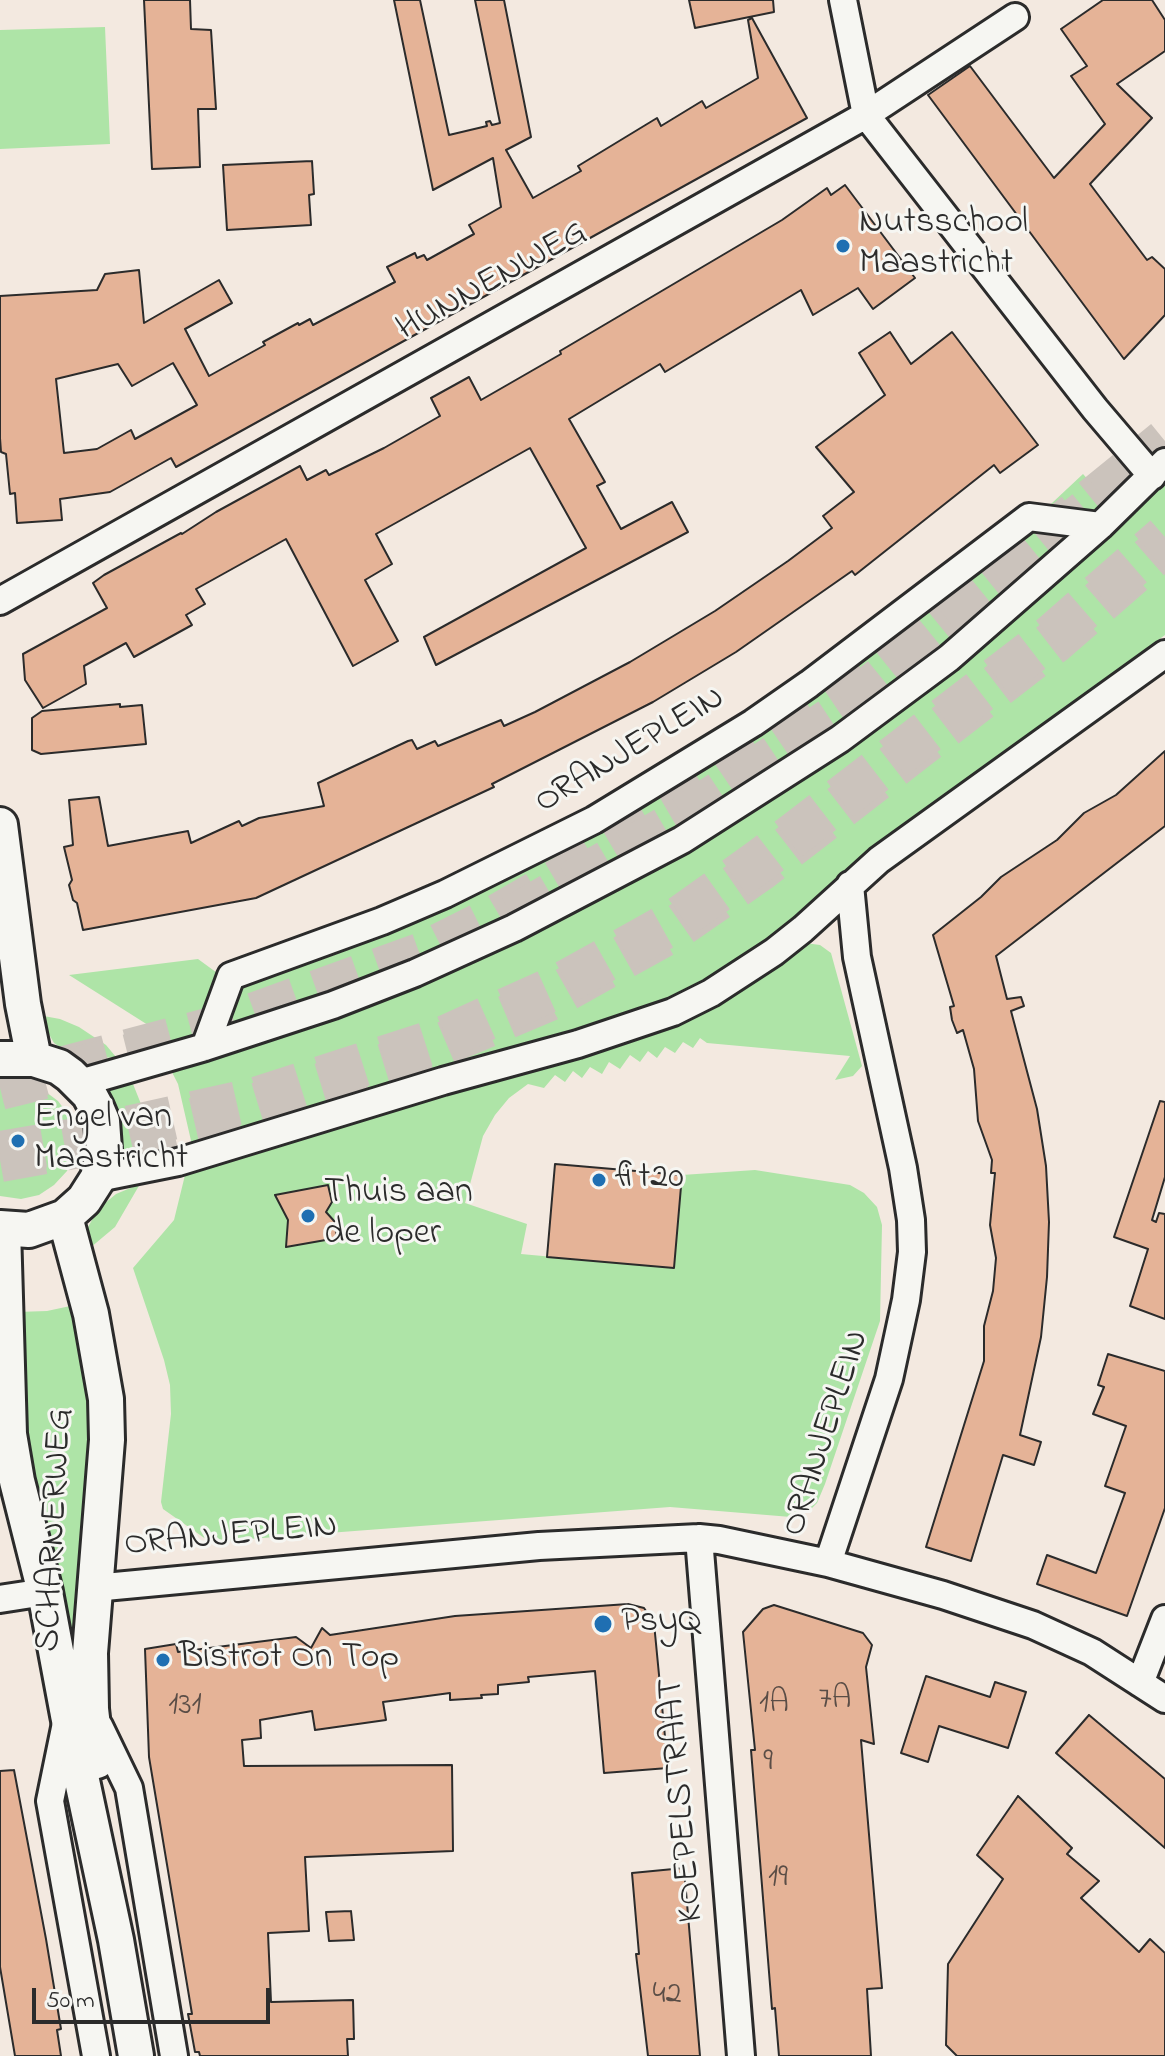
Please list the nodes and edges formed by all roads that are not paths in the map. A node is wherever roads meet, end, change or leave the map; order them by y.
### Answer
1 (843, 0) edge
2 (1015, 17) dead end
3 (866, 115) junction
4 (1158, 469) edge
5 (1100, 526) junction
6 (0, 601) edge
7 (1165, 654) edge
8 (0, 825) edge
9 (850, 885) junction
10 (205, 1047) junction
11 (0, 1059) edge
12 (34, 1059) junction
13 (80, 1083) junction
14 (98, 1178) junction
15 (65, 1217) junction
16 (2, 1228) edge
17 (699, 1538) junction
18 (828, 1563) junction
19 (94, 1588) junction
20 (45, 1592) junction
21 (0, 1599) edge
22 (1165, 1619) edge
23 (1140, 1683) junction
24 (1165, 1699) edge
25 (80, 1712) junction
26 (96, 2056) edge
27 (136, 2056) edge
28 (174, 2056) edge
29 (741, 2056) edge

1 - 3 street
2 - 3 street, HUNNENWEG
3 - 4 street
3 - 6 street, HUNNENWEG
4 - 5 street
5 - 10 street
5 - 10 street, ORANJEPLEIN
7 - 9 street
8 - 12 street
9 - 14 street
9 - 18 street, ORANJEPLEIN
10 - 13 street
11 - 12 street
12 - 13 street
13 - 14 street
14 - 15 street
15 - 16 street
15 - 19 street, SCHARNERWEG
16 - 20 street, SCHARNERWEG
17 - 18 street, ORANJEPLEIN
17 - 19 street, ORANJEPLEIN
17 - 29 street, KOEPELSTRAAT
18 - 23 street
19 - 25 street, SCHARNERWEG
20 - 21 street
20 - 25 street, SCHARNERWEG
22 - 23 street
23 - 24 street
25 - 26 street, SCHARNERWEG
25 - 27 street, SCHARNERWEG
25 - 28 street, SCHARNERWEG

